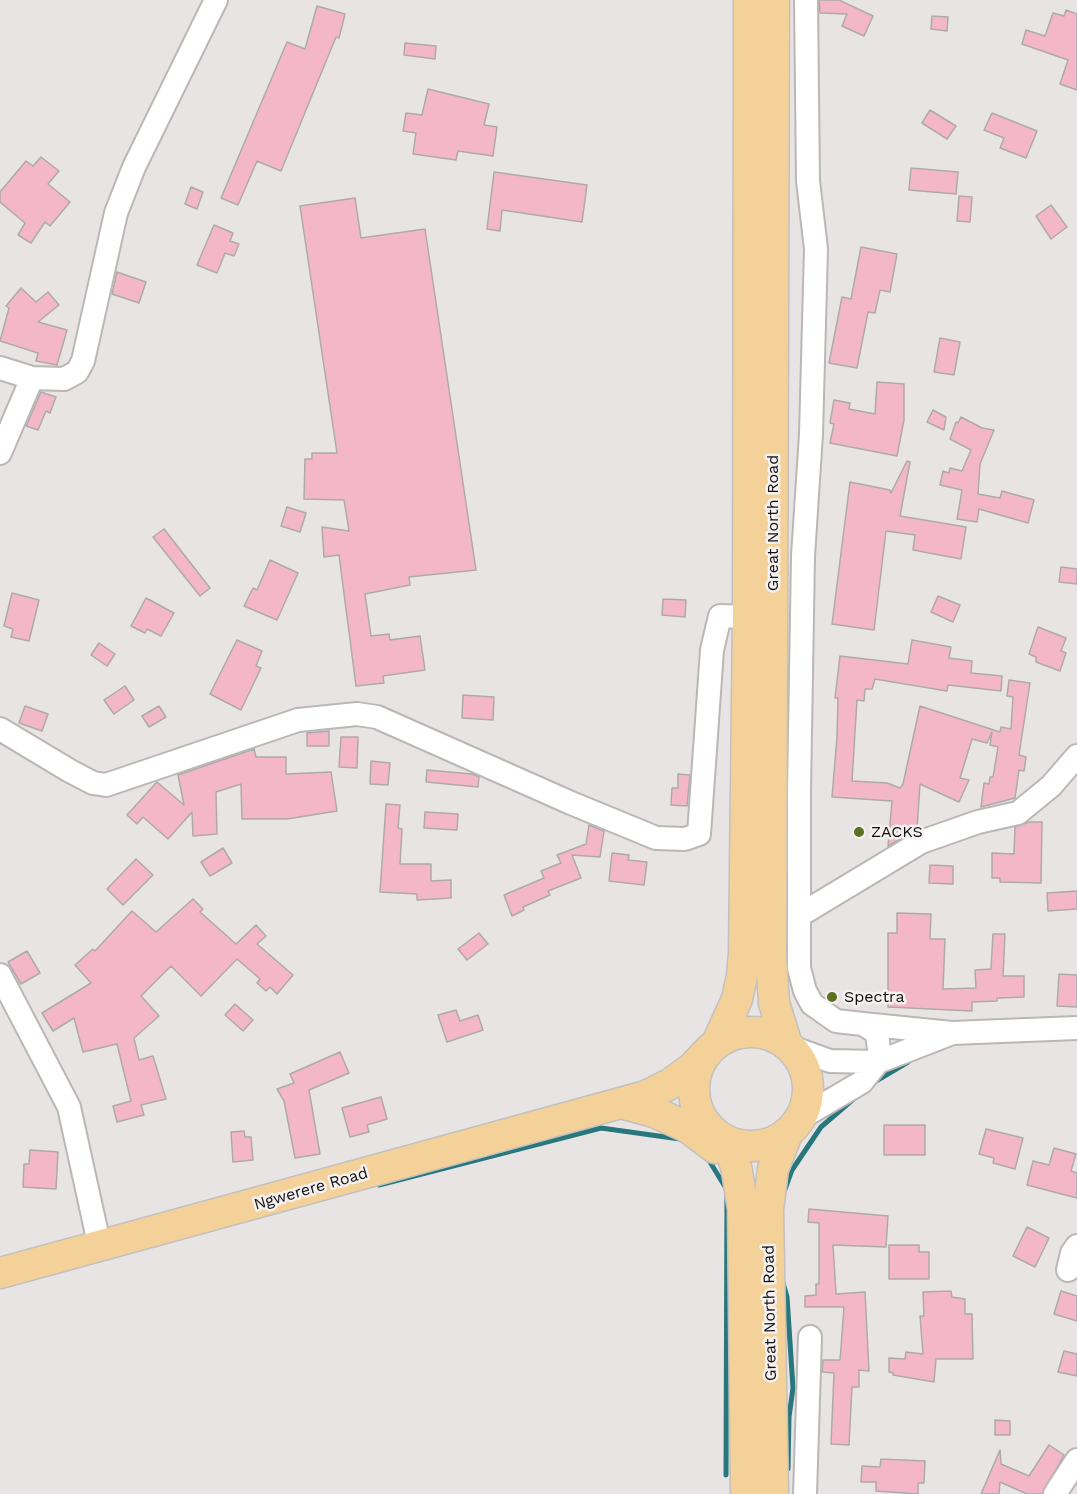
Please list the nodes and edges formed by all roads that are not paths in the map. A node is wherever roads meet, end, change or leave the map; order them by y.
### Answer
1 (216, 0) edge
2 (749, 0) edge
3 (774, 0) edge
4 (806, 0) edge
5 (0, 368) edge
6 (32, 378) junction
7 (0, 453) edge
8 (748, 617) junction
9 (0, 729) edge
10 (1077, 756) edge
11 (800, 915) junction
12 (0, 975) edge
13 (863, 1024) junction
14 (1077, 1028) edge
15 (952, 1033) junction
16 (714, 1045) junction
17 (788, 1046) junction
18 (878, 1062) junction
19 (621, 1103) junction
20 (687, 1127) junction
21 (793, 1127) junction
22 (725, 1141) junction
23 (738, 1175) junction
24 (1077, 1246) edge
25 (100, 1248) junction
26 (1068, 1270) dead end
27 (0, 1273) edge
28 (810, 1337) dead end
29 (1077, 1460) edge
30 (746, 1494) edge
31 (773, 1494) edge
32 (806, 1494) edge
33 (1055, 1494) edge

1 - 6 street
2 - 8 main road, Great North Road
3 - 17 main road, Great North Road
4 - 11 street
5 - 6 street
6 - 7 street
8 - 9 street
8 - 16 main road, Great North Road
10 - 11 street
11 - 13 street
12 - 25 street
13 - 15 street
13 - 18 street
14 - 15 street
15 - 18 street
16 - 17 main road
16 - 19 main road, Ngwerere Road
16 - 22 main road
17 - 18 street
17 - 21 main road
18 - 21 street
19 - 20 main road
19 - 25 main road, Ngwerere Road
20 - 22 main road
20 - 23 main road
21 - 22 main road
21 - 31 main road, Great North Road
22 - 23 main road, Great North Road
23 - 30 main road, Great North Road
24 - 26 street
25 - 27 main road, Ngwerere Road
28 - 32 street
29 - 33 street

